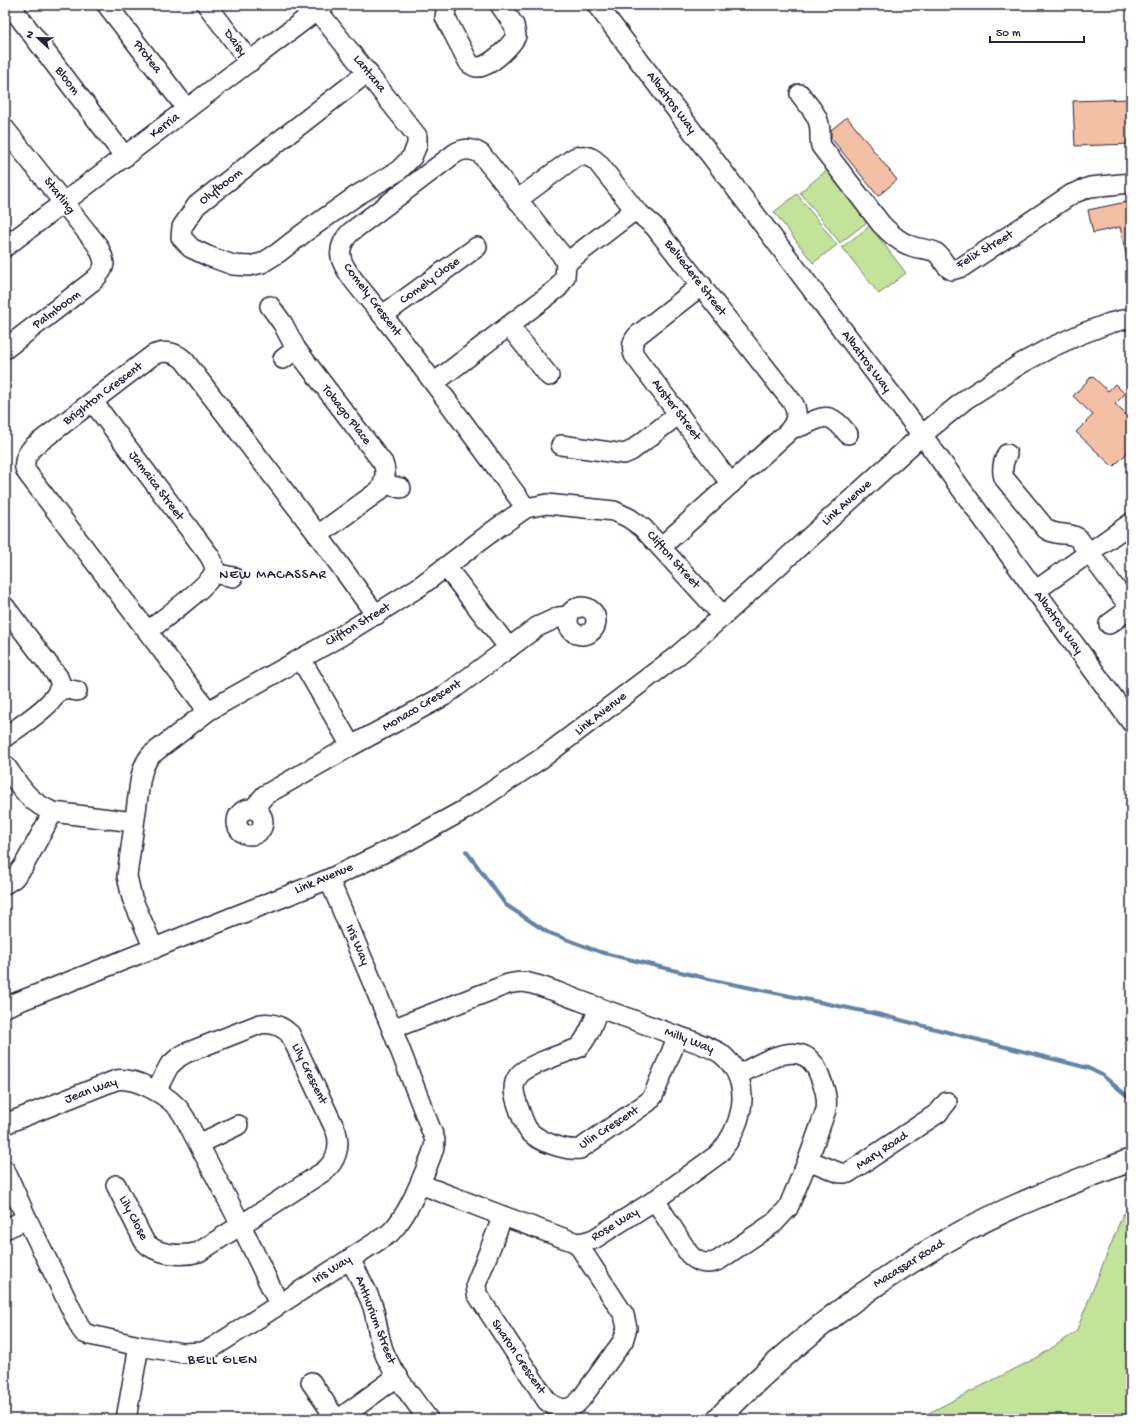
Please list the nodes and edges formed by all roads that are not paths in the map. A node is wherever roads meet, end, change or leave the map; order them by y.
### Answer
1 (10, 5) edge
2 (106, 5) edge
3 (207, 5) edge
4 (500, 5) edge
5 (597, 5) edge
6 (445, 6) edge
7 (318, 7) edge
8 (250, 62) junction
9 (368, 72) junction
10 (800, 94) dead end
11 (187, 109) junction
12 (5, 129) edge
13 (417, 145) joint
14 (124, 157) junction
15 (1131, 183) edge
16 (518, 200) junction
17 (64, 203) junction
18 (635, 210) junction
19 (5, 247) edge
20 (477, 247) dead end
21 (566, 264) junction
22 (104, 267) joint
23 (702, 285) junction
24 (270, 306) dead end
25 (383, 316) junction
26 (1131, 318) edge
27 (509, 326) junction
28 (5, 349) edge
29 (549, 376) dead end
30 (434, 383) junction
31 (93, 402) junction
32 (679, 414) junction
33 (791, 428) junction
34 (848, 434) dead end
35 (922, 435) junction
36 (561, 445) dead end
37 (1007, 454) dead end
38 (731, 484) junction
39 (526, 508) junction
40 (1131, 523) edge
41 (318, 535) junction
42 (661, 547) junction
43 (1090, 553) junction
44 (446, 567) junction
45 (214, 573) junction
46 (233, 577) dead end
47 (1035, 591) junction
48 (5, 607) edge
49 (1131, 608) edge
50 (376, 615) junction
51 (568, 616) dead end
52 (723, 616) junction
53 (1109, 624) dead end
54 (148, 631) junction
55 (509, 648) junction
56 (300, 659) junction
57 (208, 711) junction
58 (1131, 722) edge
59 (5, 737) edge
60 (351, 746) junction
61 (5, 765) edge
62 (253, 809) dead end
63 (53, 812) junction
64 (134, 822) junction
65 (329, 879) junction
66 (5, 884) edge
67 (154, 949) junction
68 (5, 1007) edge
69 (599, 1008) junction
70 (392, 1029) junction
71 (678, 1036) junction
72 (738, 1075) junction
73 (156, 1091) junction
74 (947, 1102) dead end
75 (5, 1124) edge
76 (238, 1125) dead end
77 (200, 1144) junction
78 (808, 1160) junction
79 (1131, 1160) edge
80 (5, 1170) edge
81 (116, 1184) dead end
82 (420, 1184) junction
83 (655, 1200) junction
84 (504, 1216) junction
85 (27, 1219) junction
86 (241, 1225) junction
87 (5, 1229) edge
88 (577, 1243) junction
89 (350, 1259) junction
90 (278, 1304) junction
91 (139, 1346) junction
92 (398, 1376) junction
93 (311, 1382) dead end
94 (126, 1419) edge
95 (338, 1419) edge
96 (428, 1419) edge
97 (718, 1419) edge

1 - 14 street, Bloom
2 - 11 street, Protea
3 - 8 street, Daisy
4 - 6 street
5 - 35 street, Albatros Way
7 - 8 street, Kerria
7 - 9 street, Lantana
8 - 11 street, Kerria
9 - 13 street, Lantana
9 - 13 street, Olyfboom
10 - 15 street, Felix Street
11 - 14 street, Kerria
12 - 17 street, Starling
14 - 17 street, Kerria
16 - 18 street, Belvedere Street
16 - 21 street, Comely Crescent
16 - 25 street, Comely Crescent
17 - 19 street, Kerria
17 - 22 street, Starling
18 - 21 street
18 - 23 street, Belvedere Street
20 - 25 street, Comely Close
21 - 27 street
22 - 28 street, Palmboom
23 - 32 street, Auster Street
23 - 33 street, Belvedere Street
24 - 41 street, Tobago Place
25 - 30 street, Comely Crescent
26 - 35 street, Link Avenue
27 - 29 street
27 - 30 street
30 - 39 street, Comely Crescent
31 - 41 street, Brighton Crescent
31 - 45 street, Jamaica Street
31 - 54 street, Brighton Crescent
32 - 36 street
32 - 38 street, Auster Street
33 - 34 street
33 - 38 street
35 - 47 street, Albatros Way
35 - 52 street, Link Avenue
37 - 43 street
38 - 42 street
39 - 42 street, Clifton Street
39 - 44 street, Clifton Street
40 - 43 street
41 - 50 street, Brighton Crescent
42 - 52 street, Clifton Street
43 - 47 street
43 - 49 street
44 - 50 street, Clifton Street
44 - 55 street
45 - 46 street
45 - 54 street
47 - 58 street, Albatros Way
48 - 59 street
49 - 53 street
50 - 56 street, Clifton Street
51 - 55 street, Monaco Crescent
52 - 65 street, Link Avenue
54 - 57 street, Brighton Crescent
55 - 60 street, Monaco Crescent
56 - 57 street, Clifton Street
56 - 60 street
57 - 64 street, Clifton Street
60 - 62 street, Monaco Crescent
61 - 63 street
63 - 64 street
63 - 66 street
64 - 67 street, Clifton Street
65 - 67 street, Link Avenue
65 - 70 street, Iris Way
67 - 68 street, Link Avenue
69 - 70 street, Milly Way
69 - 71 street, Milly Way
69 - 71 street, Ulin Crescent
70 - 82 street, Iris Way
71 - 72 street, Milly Way
72 - 78 street
72 - 83 street, Rose Way
73 - 75 street, Jean Way
73 - 77 street, Jean Way
73 - 86 street, Lily Crescent
74 - 78 street, Mary Road
76 - 77 street
77 - 86 street, Jean Way
78 - 83 street
79 - 97 main road, Macassar Road
80 - 85 street, Iris Way
81 - 86 street, Lily Close
82 - 84 street, Rose Way
82 - 89 street, Iris Way
83 - 88 street, Rose Way
84 - 88 street, Rose Way
84 - 88 street, Sharon Crescent
85 - 87 street
85 - 91 street, Iris Way
86 - 90 street, Jean Way
89 - 90 street, Iris Way
89 - 92 street, Anthurium Street
90 - 91 street, Iris Way
91 - 94 street
92 - 95 street
92 - 96 street, Anthurium Street
93 - 95 street

